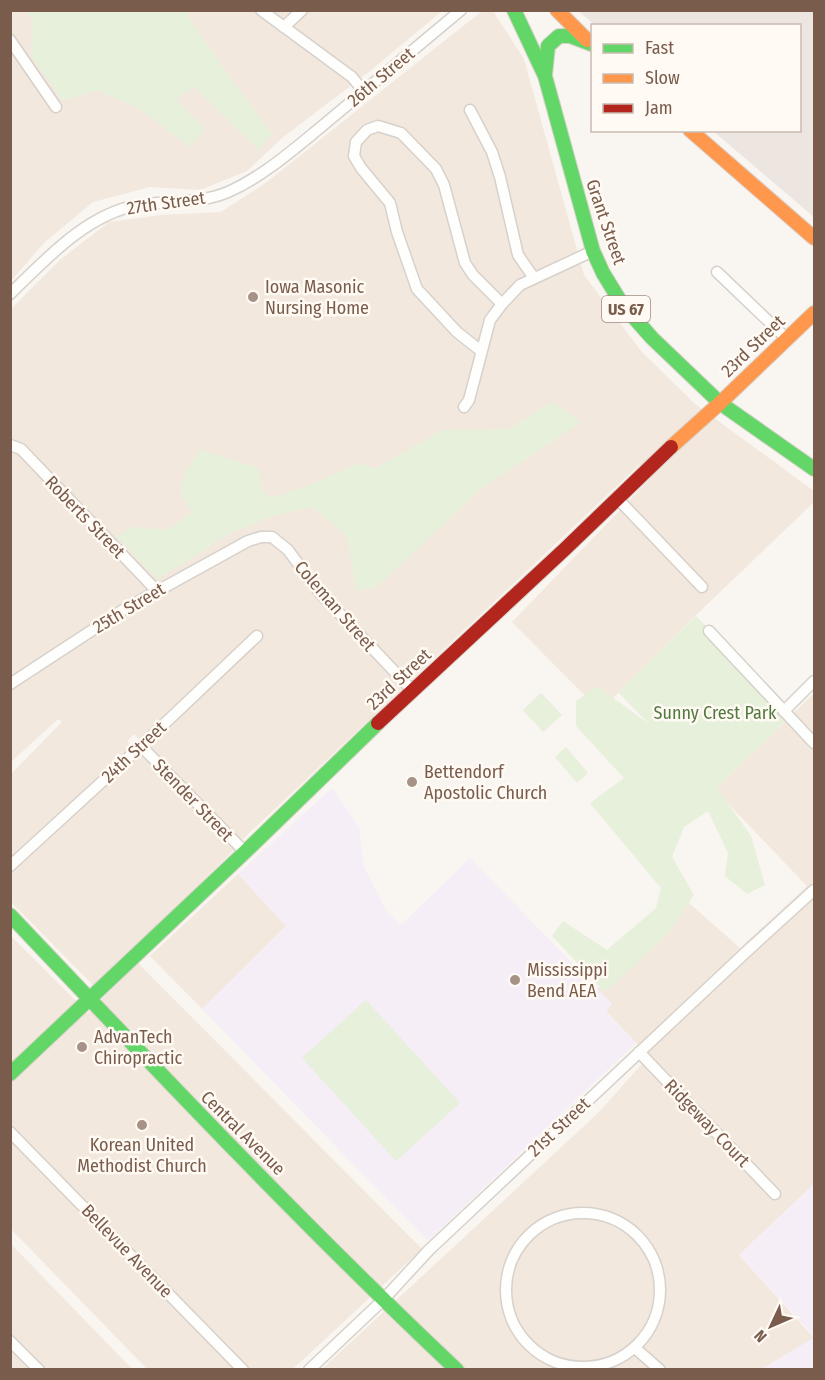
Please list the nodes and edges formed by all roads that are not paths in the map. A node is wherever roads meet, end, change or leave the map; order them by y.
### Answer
1 (261, 10) edge
2 (302, 10) edge
3 (461, 10) edge
4 (514, 10) edge
5 (557, 10) edge
6 (284, 27) junction
7 (10, 40) edge
8 (591, 44) edge
9 (591, 45) edge
10 (545, 76) junction
11 (364, 92) junction
12 (56, 107) dead end
13 (470, 110) dead end
14 (692, 132) edge
15 (301, 143) joint
16 (814, 238) edge
17 (593, 251) junction
18 (717, 272) dead end
19 (534, 278) junction
20 (10, 294) edge
21 (502, 304) junction
22 (814, 313) edge
23 (787, 339) junction
24 (481, 351) junction
25 (720, 403) junction
26 (464, 407) dead end
27 (11, 445) edge
28 (814, 469) edge
29 (617, 498) junction
30 (252, 540) joint
31 (702, 587) dead end
32 (157, 591) junction
33 (709, 631) dead end
34 (256, 636) dead end
35 (13, 679) edge
36 (814, 681) edge
37 (412, 690) junction
38 (784, 711) junction
39 (814, 742) edge
40 (141, 746) junction
41 (244, 852) junction
42 (10, 866) edge
43 (814, 890) edge
44 (10, 915) edge
45 (89, 1000) junction
46 (639, 1053) junction
47 (10, 1074) edge
48 (10, 1131) edge
49 (775, 1194) dead end
50 (383, 1300) junction
51 (10, 1341) edge
52 (635, 1348) junction
53 (39, 1370) edge
54 (243, 1370) edge
55 (309, 1370) edge
56 (457, 1370) edge
57 (660, 1370) edge

1 - 6 street
2 - 6 street
3 - 11 street, 26th Street
4 - 10 street, Grant Street / US 67
5 - 8 street
6 - 11 street
7 - 12 street
9 - 10 street
10 - 17 street, Grant Street / US 67
11 - 15 street, 26th Street
13 - 19 street
14 - 16 street
15 - 20 street, 27th Street
17 - 19 street
17 - 25 street, Grant Street / US 67
18 - 23 street
19 - 21 street
21 - 24 street
21 - 24 street
22 - 23 street, 23rd Street
23 - 25 street, 23rd Street
24 - 26 street
25 - 28 street, Grant Street / US 67
25 - 29 street, 23rd Street
27 - 32 street, Roberts Street
29 - 31 street
29 - 37 street, 23rd Street
30 - 32 street, 25th Street
30 - 37 street, Coleman Street
32 - 35 street, 25th Street
33 - 38 street
34 - 40 street, 24th Street
36 - 38 street
37 - 41 street, 23rd Street
38 - 39 street
40 - 41 street, Stender Street
40 - 42 street, 24th Street
41 - 45 street, 23rd Street
43 - 46 street, 21st Street
44 - 45 street, Central Avenue
45 - 47 street, 23rd Street
45 - 50 street, Central Avenue
46 - 49 street, Ridgeway Court
46 - 50 street, 21st Street
48 - 54 street, Bellevue Avenue
50 - 55 street, 21st Street
50 - 56 street, Central Avenue
51 - 53 street
52 - 52 street
52 - 57 street

